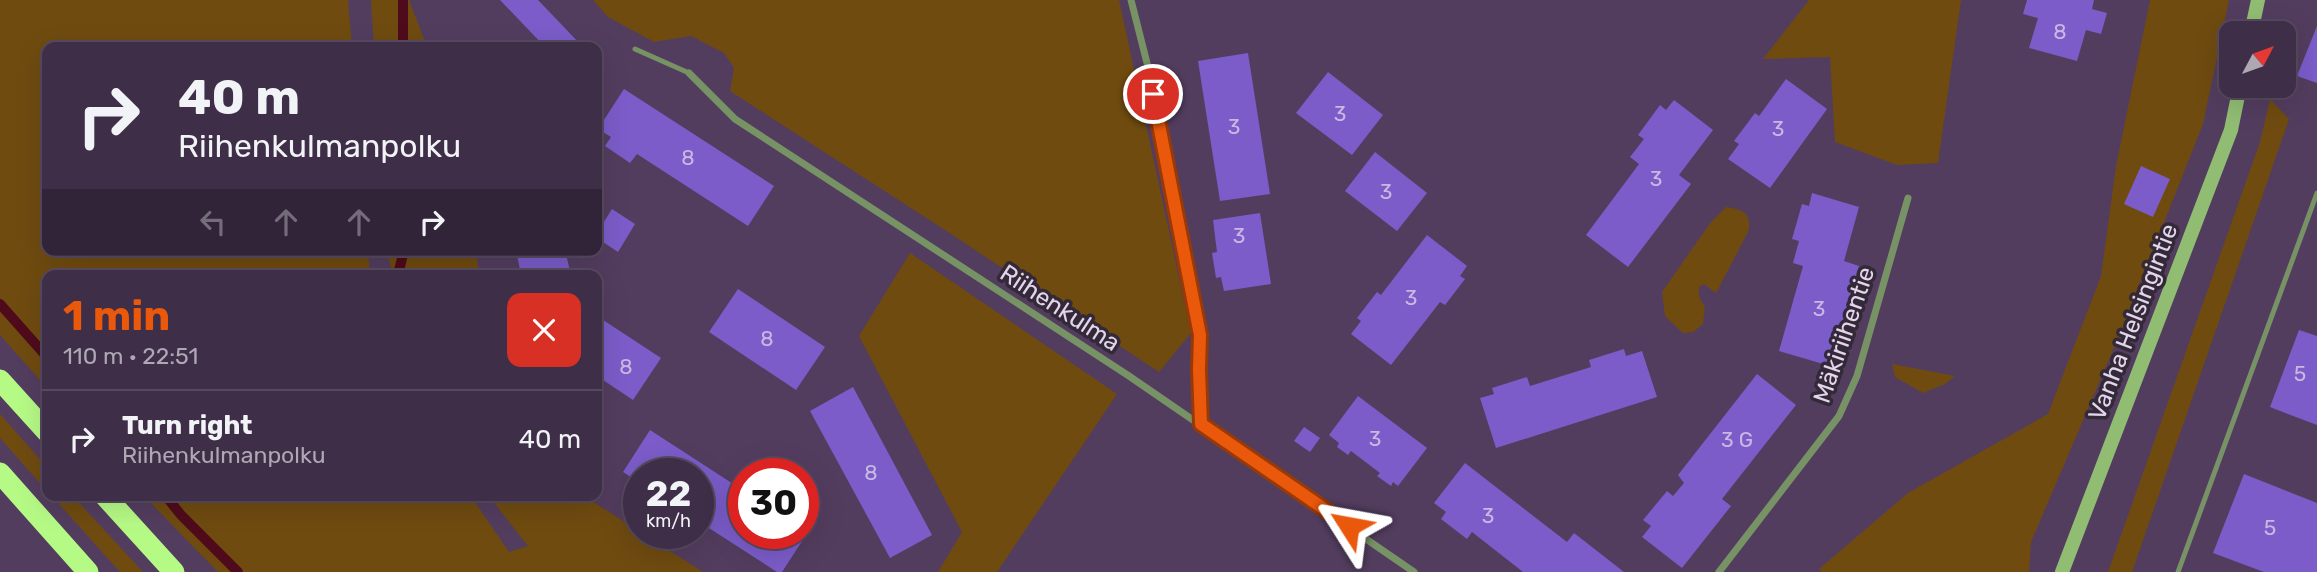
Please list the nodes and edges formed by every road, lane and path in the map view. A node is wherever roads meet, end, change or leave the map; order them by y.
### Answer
1 (1131, 0) edge
2 (2258, 0) edge
3 (2254, 21) edge
4 (635, 49) dead end
5 (689, 72) joint
6 (2238, 98) edge
7 (2317, 193) edge
8 (1908, 198) dead end
9 (0, 380) edge
10 (1201, 424) junction
11 (42, 426) edge
12 (0, 473) edge
13 (109, 501) edge
14 (88, 572) edge
15 (174, 572) edge
16 (1414, 572) edge
17 (1719, 572) edge
18 (2062, 572) edge
19 (2178, 572) edge

1 - 10 street
2 - 3 main road
4 - 5 lane
5 - 10 street, Riihenkulma
6 - 18 main road, Vanha Helsingintie
7 - 19 lane
8 - 17 street, Mäkiriihentie
9 - 11 highway
10 - 16 street, Riihenkulma
12 - 14 highway
13 - 15 highway

